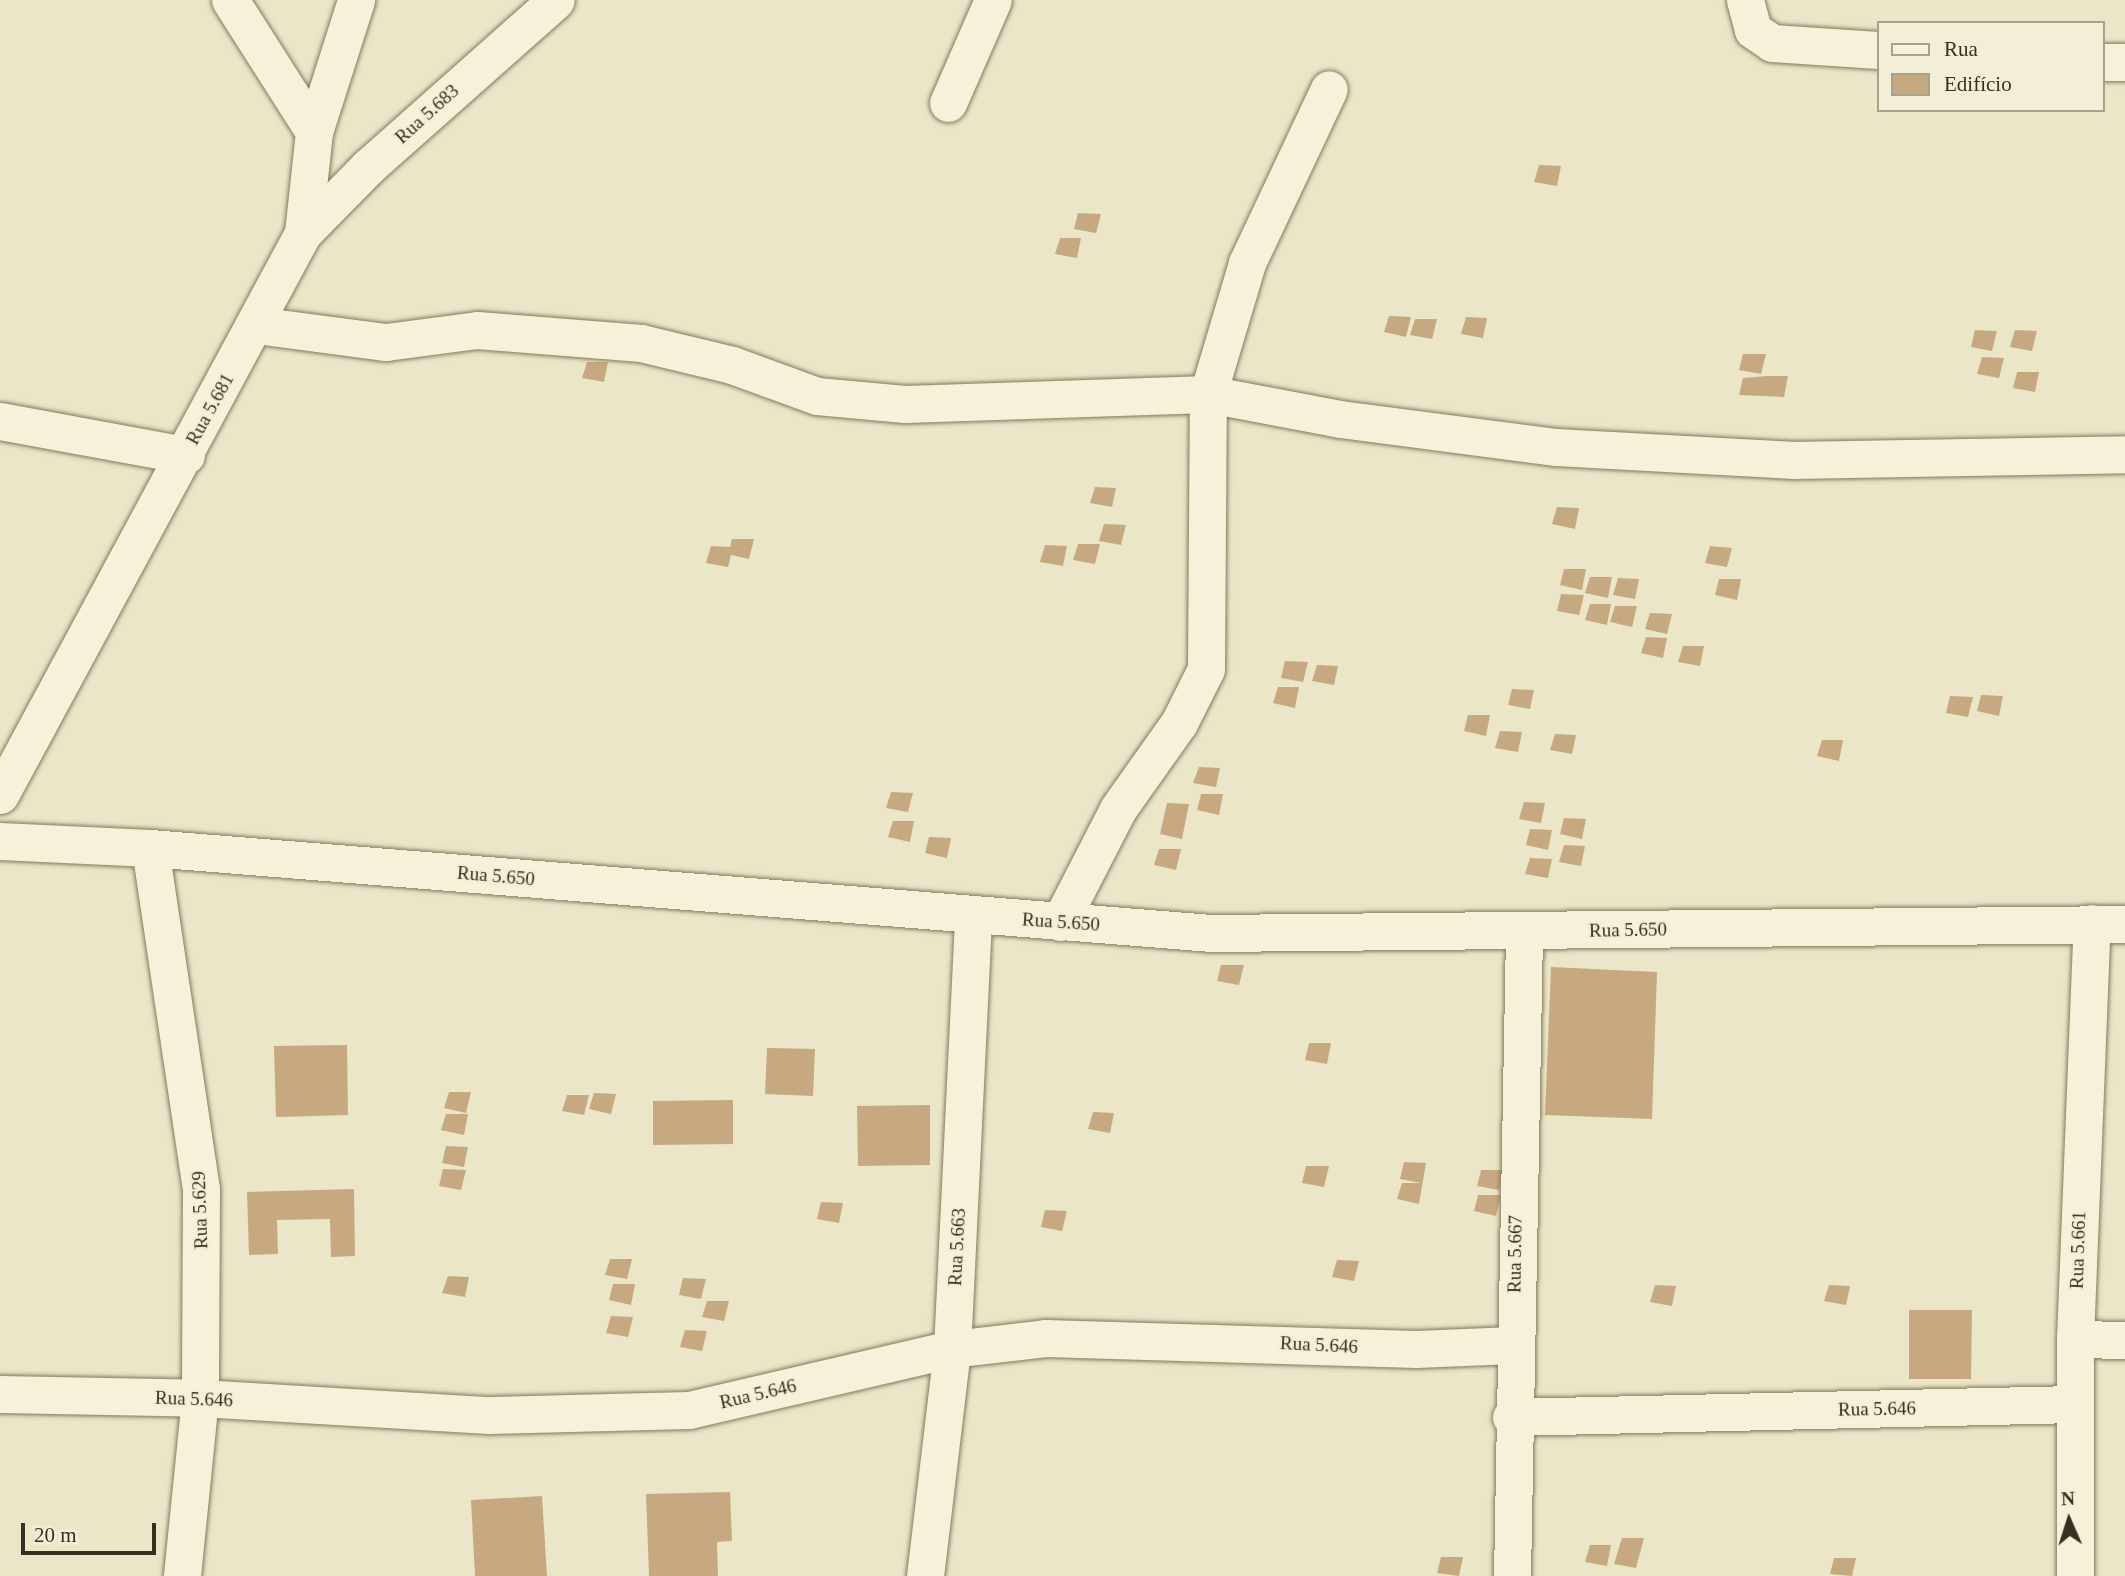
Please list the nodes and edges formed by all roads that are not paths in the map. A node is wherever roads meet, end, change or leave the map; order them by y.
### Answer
1 (230, 0) edge
2 (356, 0) edge
3 (556, 0) edge
4 (993, 0) edge
5 (1745, 0) edge
6 (1876, 50) edge
7 (2104, 62) edge
8 (2125, 62) edge
9 (1329, 89) dead end
10 (948, 103) dead end
11 (314, 132) junction
12 (303, 233) junction
13 (256, 325) junction
14 (1208, 394) junction
15 (0, 421) edge
16 (2125, 454) edge
17 (186, 455) junction
18 (0, 795) edge
19 (0, 841) edge
20 (150, 848) junction
21 (973, 916) junction
22 (1060, 922) junction
23 (2108, 924) edge
24 (1524, 932) junction
25 (2075, 1339) junction
26 (2125, 1339) edge
27 (1513, 1345) junction
28 (952, 1349) junction
29 (0, 1394) edge
30 (200, 1398) junction
31 (2075, 1404) junction
32 (1511, 1417) junction
33 (182, 1576) edge
34 (925, 1576) edge
35 (1512, 1576) edge
36 (2075, 1576) edge

1 - 11 street
2 - 11 street, Rua 5.681
3 - 12 street, Rua 5.683
4 - 10 street
5 - 6 street
7 - 8 street
9 - 14 street
11 - 12 street, Rua 5.681
12 - 13 street, Rua 5.681
13 - 14 street
13 - 17 street, Rua 5.681
14 - 16 street
14 - 22 street
15 - 17 street
17 - 18 street, Rua 5.681
19 - 20 street, Rua 5.650
20 - 21 street, Rua 5.650
20 - 30 street, Rua 5.629
21 - 22 street, Rua 5.650
21 - 28 street, Rua 5.663
22 - 24 street, Rua 5.650
23 - 24 street, Rua 5.650
23 - 25 street, Rua 5.661
24 - 27 street, Rua 5.667
25 - 26 street
25 - 31 street, Rua 5.661
27 - 28 street, Rua 5.646
27 - 32 street, Rua 5.667
28 - 30 street, Rua 5.646
28 - 34 street, Rua 5.663
29 - 30 street, Rua 5.646
30 - 33 street, Rua 5.629
31 - 32 street, Rua 5.646
31 - 36 street, Rua 5.661
32 - 35 street, Rua 5.667

